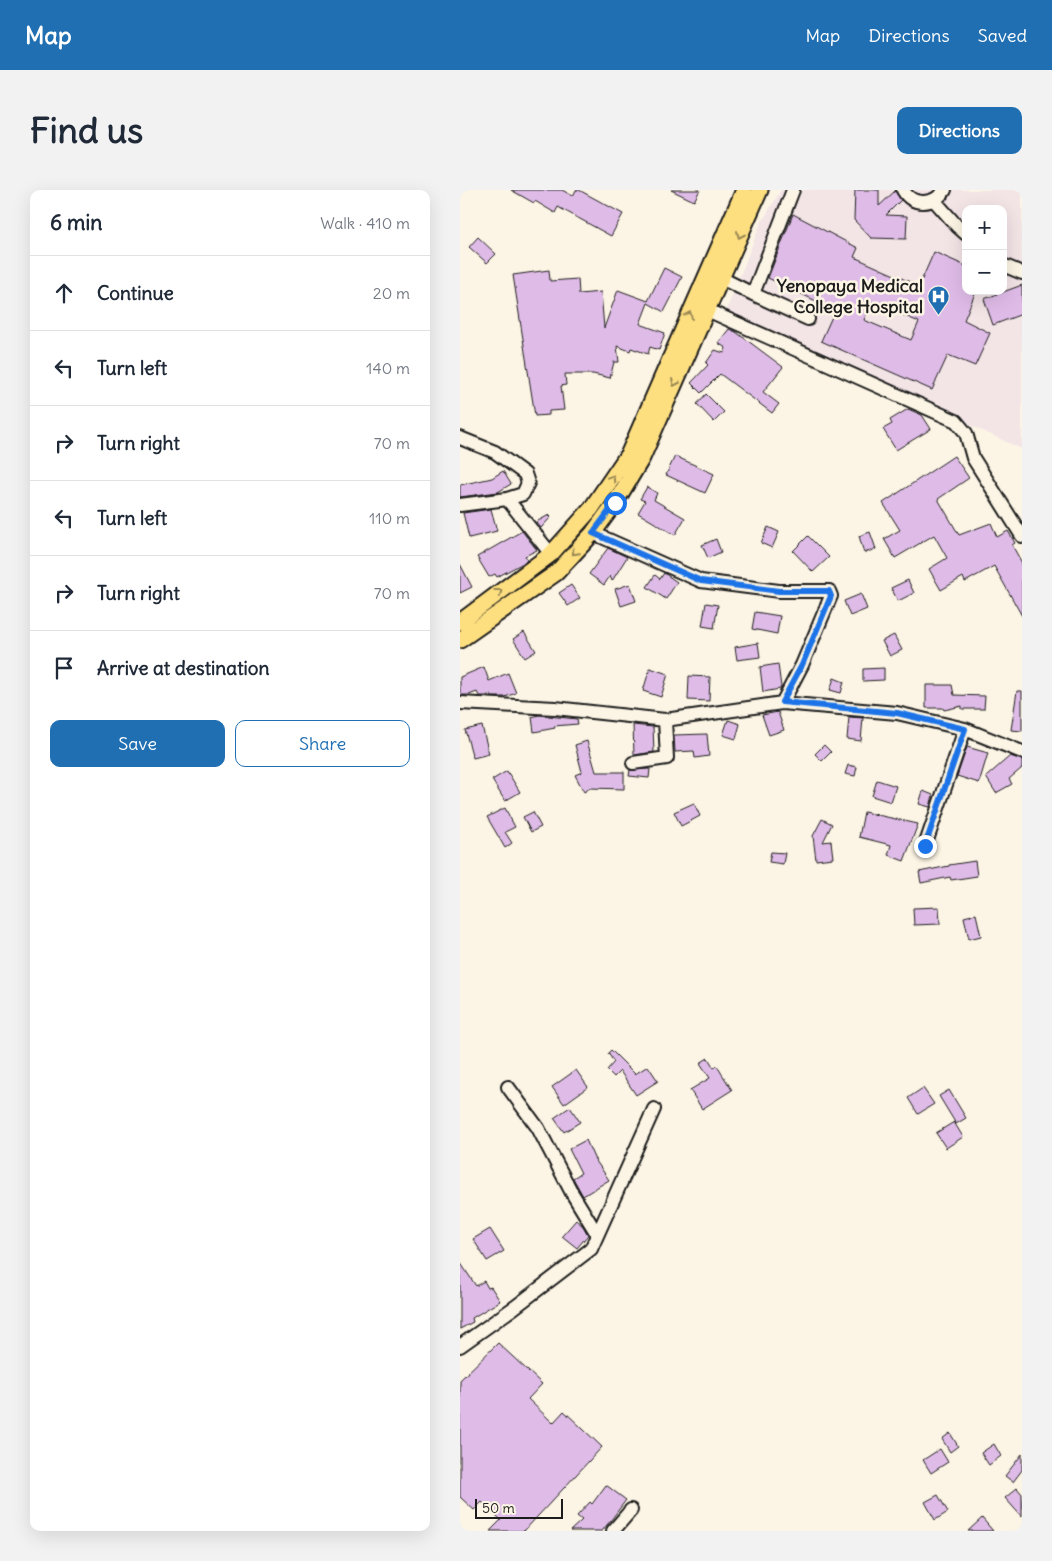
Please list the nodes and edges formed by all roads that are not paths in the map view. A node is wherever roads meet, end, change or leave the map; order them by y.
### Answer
1 (760, 190) edge
2 (792, 190) edge
3 (903, 190) edge
4 (945, 190) edge
5 (934, 200) junction
6 (744, 201) edge
7 (962, 230) edge
8 (1007, 266) edge
9 (1022, 273) edge
10 (721, 278) junction
11 (754, 294) junction
12 (707, 310) junction
13 (808, 319) dead end
14 (460, 438) edge
15 (507, 499) junction
16 (460, 505) edge
17 (593, 533) junction
18 (1022, 536) edge
19 (551, 554) junction
20 (478, 608) junction
21 (460, 611) edge
22 (460, 622) edge
23 (460, 640) edge
24 (782, 702) junction
25 (460, 703) edge
26 (665, 720) junction
27 (965, 729) junction
28 (1022, 752) edge
29 (633, 763) dead end
30 (925, 846) dead end
31 (508, 1088) dead end
32 (654, 1109) dead end
33 (598, 1234) junction
34 (460, 1346) edge
35 (632, 1510) dead end
36 (613, 1531) edge

1 - 6 main road
2 - 11 street
3 - 5 street
4 - 5 street
5 - 7 street
6 -> 10 main road
19 -> 6 main road
8 - 9 street
10 - 11 street
10 - 12 main road
11 - 13 street
12 -> 17 main road
12 - 18 street
14 - 15 street
15 - 16 street
15 - 19 street
17 -> 23 main road
17 - 24 street
20 -> 19 main road
20 - 21 street
20 - 22 main road
24 - 26 street
24 - 27 street
25 - 26 street
26 - 29 street
27 - 28 street
27 - 30 street
31 - 33 street
32 - 33 street
33 - 34 street
35 - 36 street

